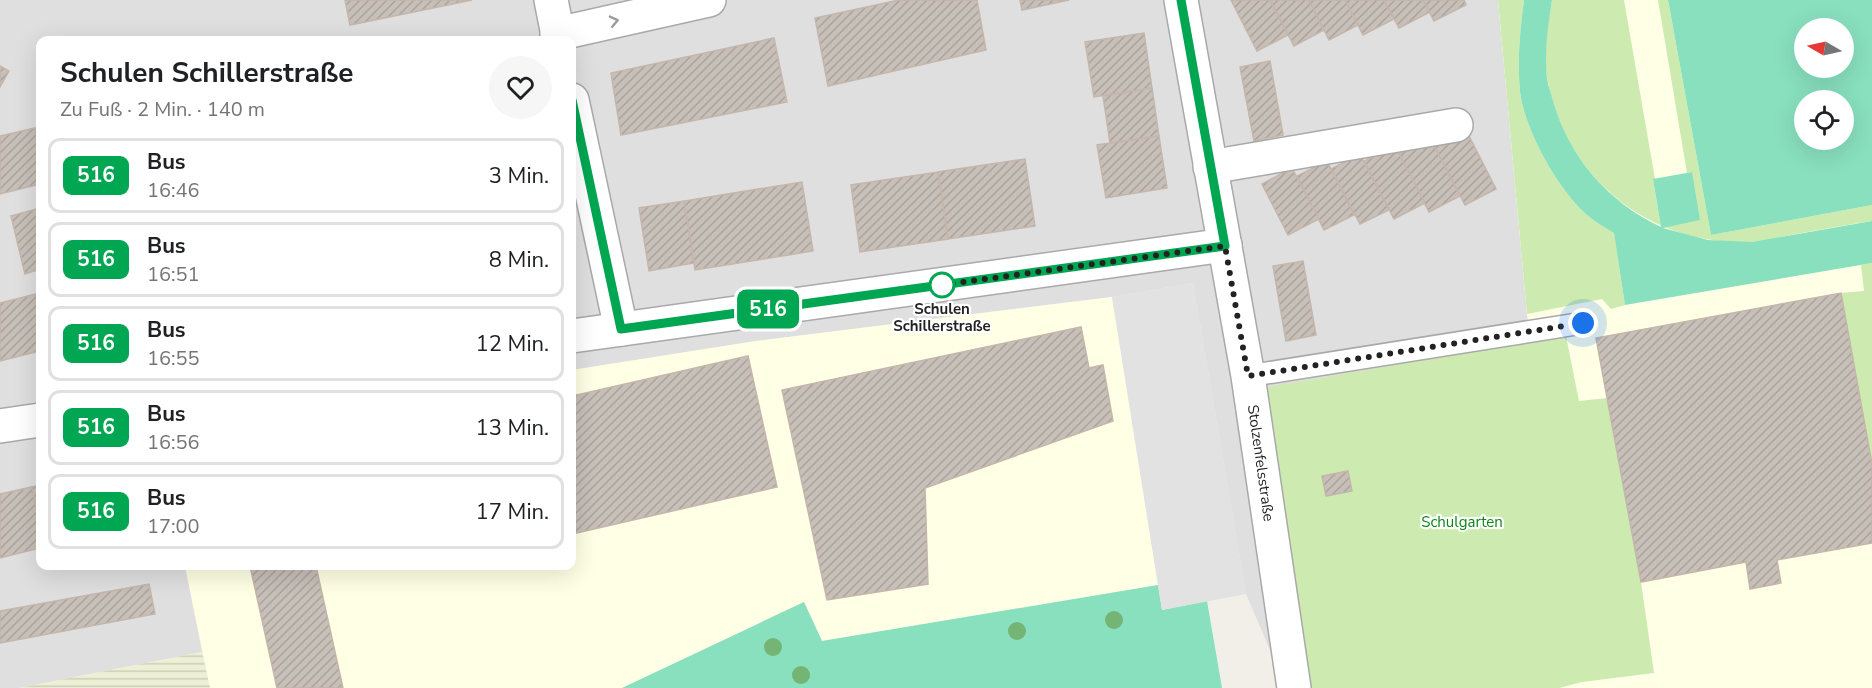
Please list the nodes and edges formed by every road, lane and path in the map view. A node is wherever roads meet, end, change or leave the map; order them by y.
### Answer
1 (551, 0) edge
2 (709, 0) edge
3 (1181, 0) edge
4 (558, 36) edge
5 (562, 36) edge
6 (576, 119) edge
7 (1456, 125) dead end
8 (1210, 167) junction
9 (1225, 246) junction
10 (1583, 323) dead end
11 (621, 329) junction
12 (576, 335) edge
13 (1248, 376) junction
14 (36, 421) edge
15 (0, 426) edge
16 (1294, 688) edge

1 - 4 street
5 -> 2 street
3 - 8 street, Stolzenfelsstraße
6 - 11 street
7 - 8 street
8 - 9 street, Stolzenfelsstraße
9 - 11 street
9 - 13 street, Stolzenfelsstraße
10 - 13 lane
11 - 12 street
13 - 16 street, Stolzenfelsstraße
14 - 15 street

